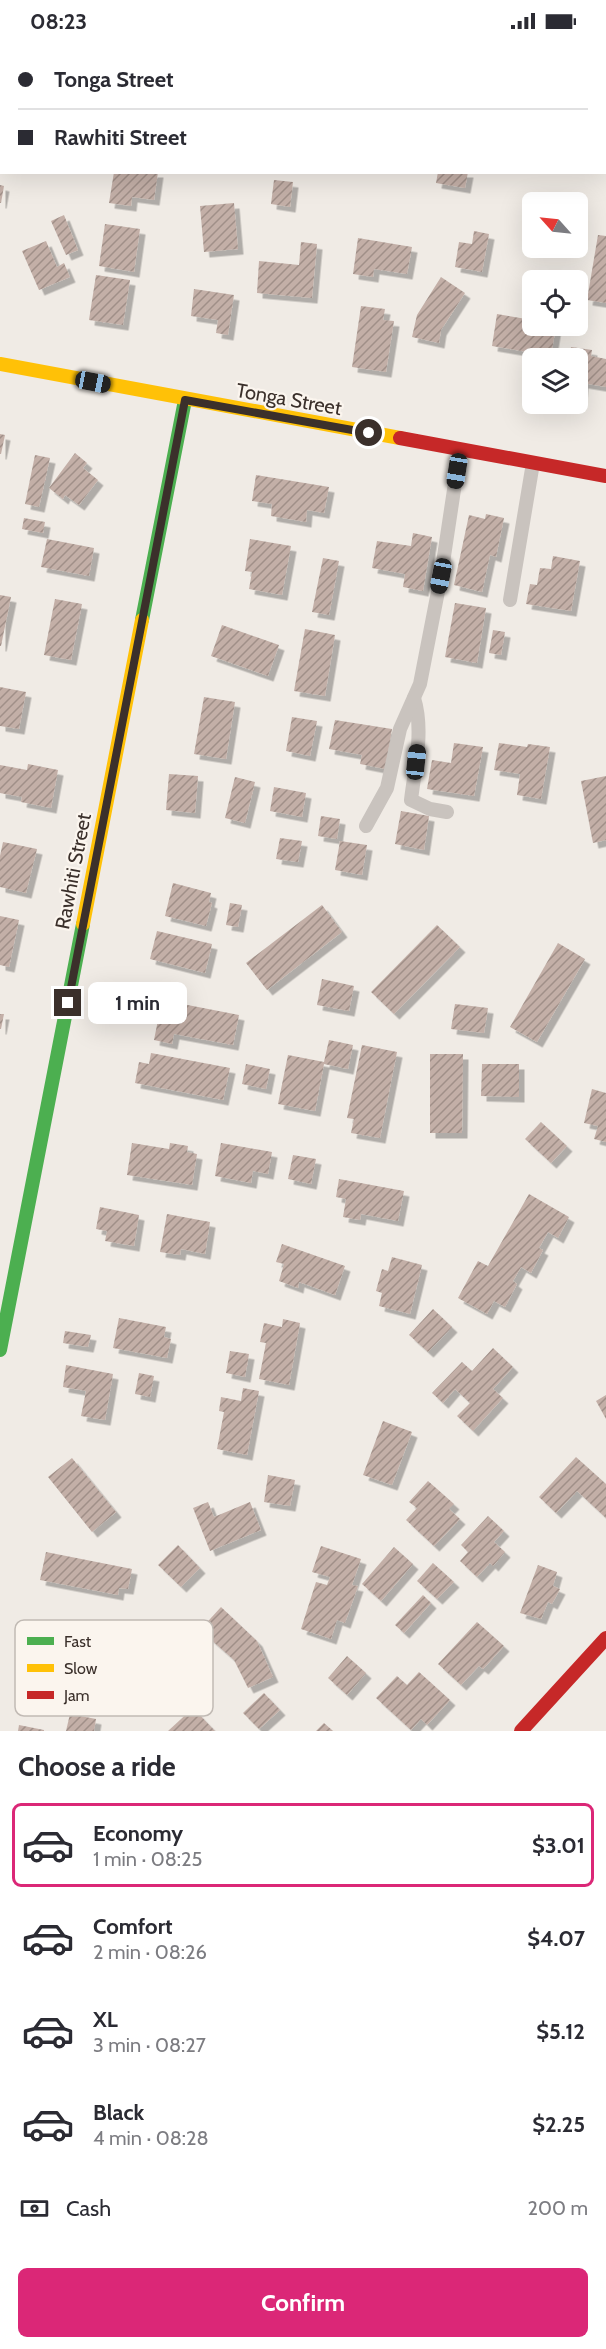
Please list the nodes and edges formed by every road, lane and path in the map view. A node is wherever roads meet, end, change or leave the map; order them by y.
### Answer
1 (0, 364) edge
2 (185, 400) junction
3 (460, 450) junction
4 (533, 463) junction
5 (606, 476) edge
6 (510, 600) dead end
7 (414, 698) junction
8 (447, 812) dead end
9 (366, 826) dead end
10 (0, 1350) edge
11 (606, 1638) edge
12 (521, 1731) edge

1 - 2 street, Tonga Street
2 - 3 street, Tonga Street
2 - 10 street, Rawhiti Street
3 - 4 street, Tonga Street
3 - 7 lane
4 - 5 street, Tonga Street
4 - 6 lane
7 - 8 lane
7 - 9 lane
11 - 12 street

